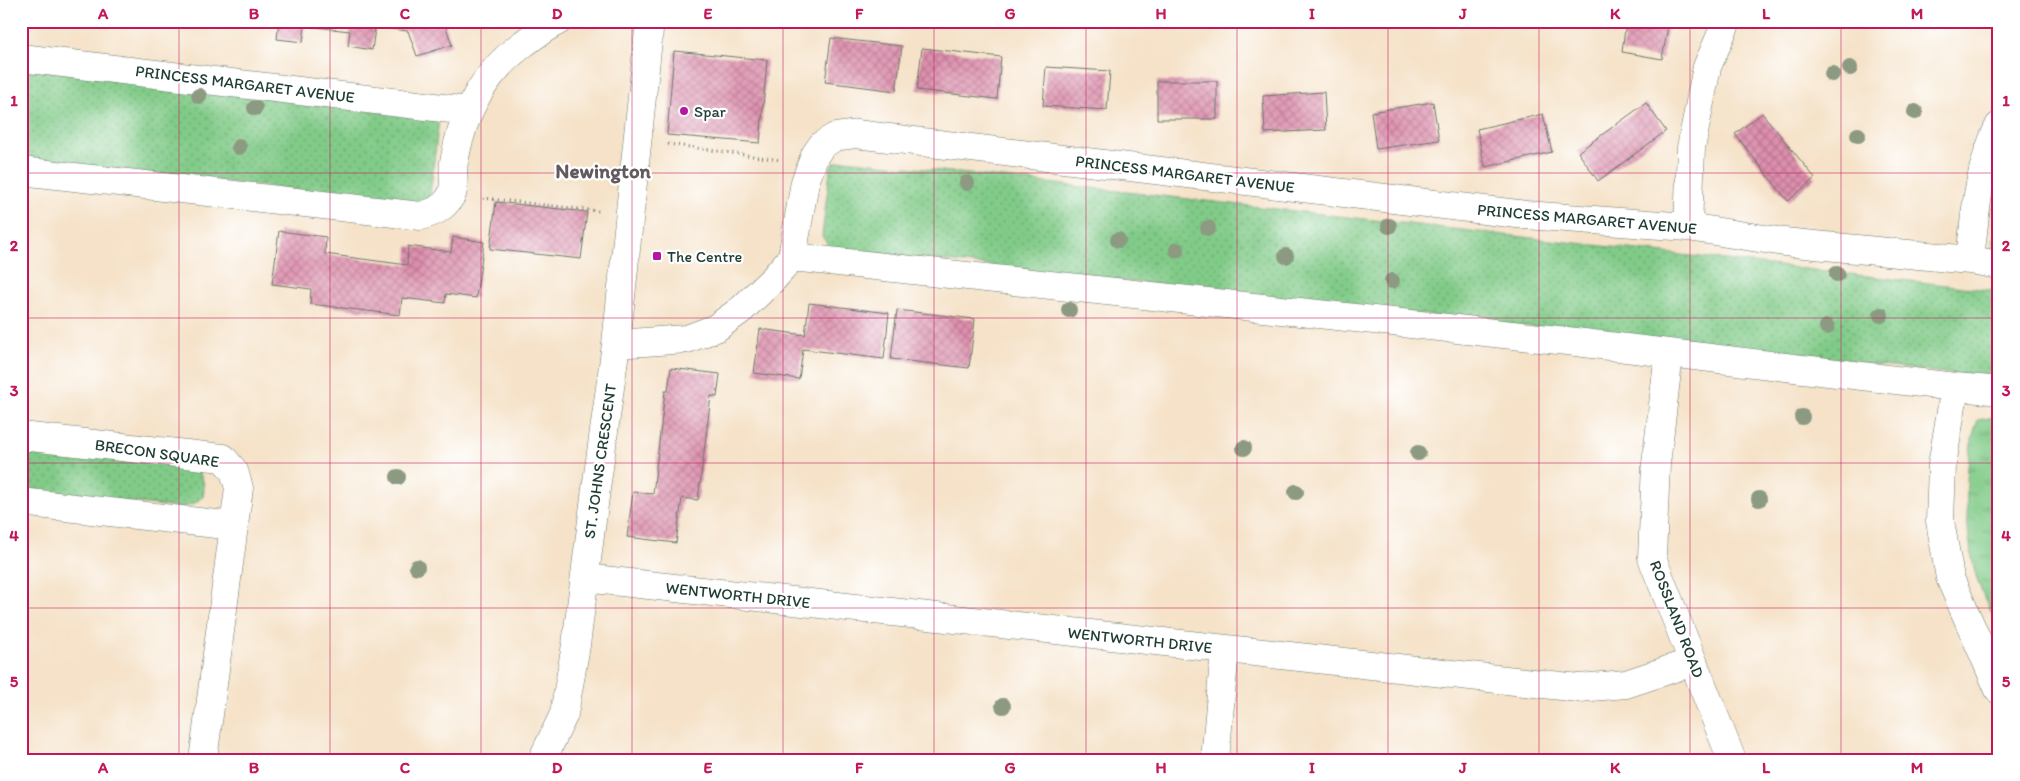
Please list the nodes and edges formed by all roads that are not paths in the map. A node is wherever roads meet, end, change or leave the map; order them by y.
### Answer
1 (558, 21) edge
2 (650, 21) edge
3 (1727, 21) edge
4 (21, 58) edge
5 (468, 110) junction
6 (1999, 126) edge
7 (21, 171) edge
8 (1688, 227) junction
9 (792, 257) junction
10 (1970, 260) junction
11 (1999, 265) edge
12 (616, 344) junction
13 (1669, 354) junction
14 (1955, 387) junction
15 (1999, 388) edge
16 (21, 436) edge
17 (21, 502) edge
18 (234, 526) junction
19 (585, 578) junction
20 (1226, 650) junction
21 (1692, 662) junction
22 (1999, 690) edge
23 (203, 760) edge
24 (542, 760) edge
25 (1215, 760) edge
26 (1732, 760) edge

1 - 5 street
2 - 12 street, ST. JOHNS CRESCENT
3 - 8 street
4 - 5 street, PRINCESS MARGARET AVENUE
5 - 7 street
6 - 10 street
8 - 9 street, PRINCESS MARGARET AVENUE
8 - 10 street, PRINCESS MARGARET AVENUE
9 - 12 street
9 - 13 street
10 - 11 street, PRINCESS MARGARET AVENUE
12 - 19 street, ST. JOHNS CRESCENT
13 - 14 street
13 - 21 street, ROSSLAND ROAD
14 - 15 street
14 - 22 street
16 - 18 street, BRECON SQUARE
17 - 18 street
18 - 23 street, BRECON SQUARE
19 - 20 street, WENTWORTH DRIVE
19 - 24 street, ST. JOHNS CRESCENT
20 - 21 street, WENTWORTH DRIVE
20 - 25 street
21 - 26 street, ROSSLAND ROAD

